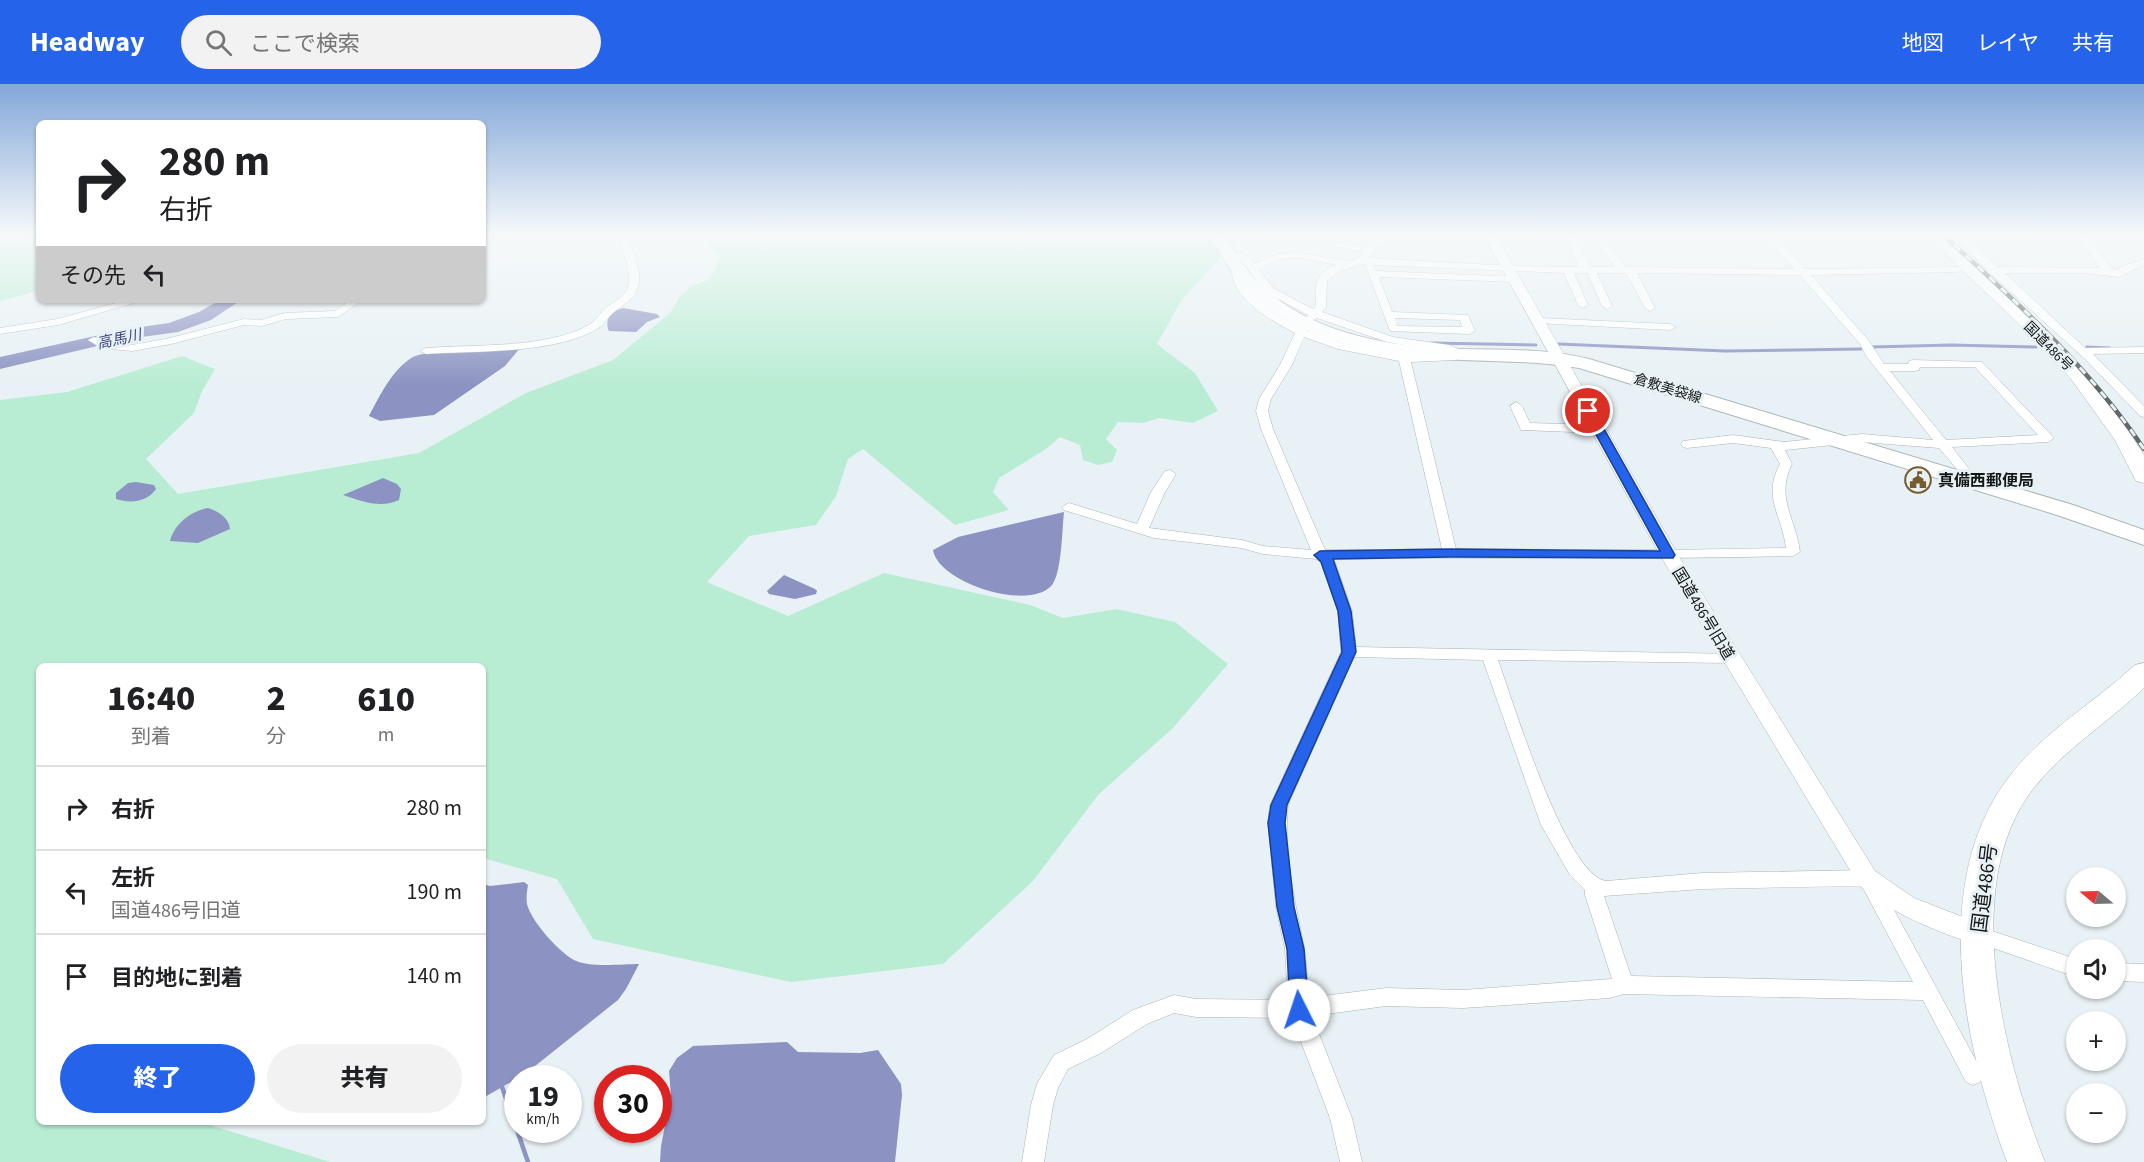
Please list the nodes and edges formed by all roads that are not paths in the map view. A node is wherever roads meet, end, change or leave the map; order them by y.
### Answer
1 (633, 284) edge
2 (1242, 284) edge
3 (1251, 284) edge
4 (1263, 284) edge
5 (1320, 284) edge
6 (1376, 284) edge
7 (1518, 284) edge
8 (1574, 284) edge
9 (1596, 284) edge
10 (1635, 284) edge
11 (1815, 284) edge
12 (1983, 284) edge
13 (2015, 284) edge
14 (128, 303) edge
15 (354, 303) edge
16 (1583, 306) dead end
17 (1607, 306) dead end
18 (1650, 308) dead end
19 (1388, 315) junction
20 (1539, 321) junction
21 (1308, 322) junction
22 (1670, 327) dead end
23 (1394, 329) junction
24 (0, 331) edge
25 (94, 340) dead end
26 (1402, 349) junction
27 (426, 351) dead end
28 (2083, 351) junction
29 (2144, 351) edge
30 (1465, 354) junction
31 (1560, 359) junction
32 (1881, 368) junction
33 (1516, 406) dead end
34 (2144, 413) edge
35 (1598, 429) junction
36 (1840, 441) junction
37 (1687, 444) dead end
38 (1942, 444) junction
39 (1776, 446) junction
40 (1170, 474) dead end
41 (2144, 476) edge
42 (1968, 481) junction
43 (1069, 507) dead end
44 (1141, 530) junction
45 (2144, 538) edge
46 (1450, 553) junction
47 (1320, 555) junction
48 (1669, 555) junction
49 (1349, 652) junction
50 (1488, 653) junction
51 (1731, 658) junction
52 (2144, 672) edge
53 (1867, 878) junction
54 (1595, 887) junction
55 (1977, 934) junction
56 (2066, 965) edge
57 (2126, 972) edge
58 (2144, 973) edge
59 (1624, 985) junction
60 (1929, 991) junction
61 (1299, 1010) junction
62 (1974, 1075) dead end
63 (1033, 1162) edge
64 (1351, 1162) edge
65 (2026, 1162) edge

1 - 27 street
2 - 21 street
3 - 30 main road, 倉敷美袋線
4 - 21 street
5 - 21 street
6 - 19 street
7 - 20 street, 国道486号旧道
8 - 16 street
9 - 17 street
10 - 18 street
11 - 32 street
12 - 41 highway, 国道486号
13 - 28 street
14 - 24 street
15 - 25 street
19 - 23 street
19 - 23 street
20 - 22 street
20 - 31 street, 国道486号旧道
21 - 26 street
21 - 26 street
21 - 47 street
23 - 26 street
26 - 30 street
26 - 46 street
28 - 29 street
28 - 34 street
30 - 31 main road, 倉敷美袋線
31 - 35 street, 国道486号旧道
31 - 36 main road, 倉敷美袋線
32 - 38 street
32 - 38 street
33 - 35 street
35 - 48 street, 国道486号旧道
36 - 38 street
36 - 39 street
36 - 42 main road, 倉敷美袋線
37 - 39 street
38 - 42 street
39 - 48 street
40 - 44 street
42 - 45 main road, 倉敷美袋線
43 - 44 street
44 - 47 street
46 - 47 street
46 - 48 street
47 - 49 street
48 - 51 street, 国道486号旧道
49 - 50 street
49 - 61 street
50 - 51 street
50 - 54 street
51 - 53 street, 国道486号旧道
52 - 55 highway, 国道486号
53 - 54 street
53 - 55 street, 国道486号旧道
53 - 60 street
54 - 59 street
55 - 56 street
55 - 65 highway, 国道486号
57 - 58 street
59 - 60 street
59 - 61 street
60 - 62 street
61 - 63 street
61 - 64 street

